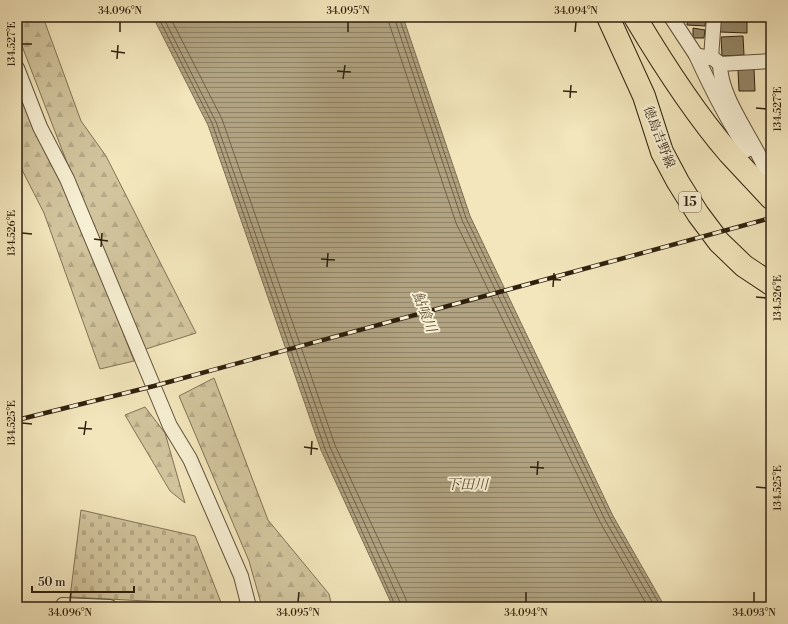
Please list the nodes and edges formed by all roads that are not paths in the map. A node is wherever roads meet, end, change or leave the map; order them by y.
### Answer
1 (608, 17) edge
2 (635, 17) edge
3 (671, 17) edge
4 (714, 17) edge
5 (696, 56) junction
6 (715, 61) junction
7 (771, 61) edge
8 (17, 68) edge
9 (644, 96) junction
10 (764, 165) junction
11 (771, 198) edge
12 (771, 273) edge
13 (771, 284) edge
14 (62, 607) edge
15 (110, 607) edge
16 (249, 607) edge

1 - 9 main road, 徳島吉野線 / 15
2 - 11 main road
3 - 5 street
4 - 6 street
5 - 6 street
5 - 10 street
6 - 7 street
6 - 10 street
8 - 16 street
9 - 12 main road, 徳島吉野線 / 15
9 - 13 main road, 徳島吉野線 / 15
10 - 11 street
14 - 15 street

